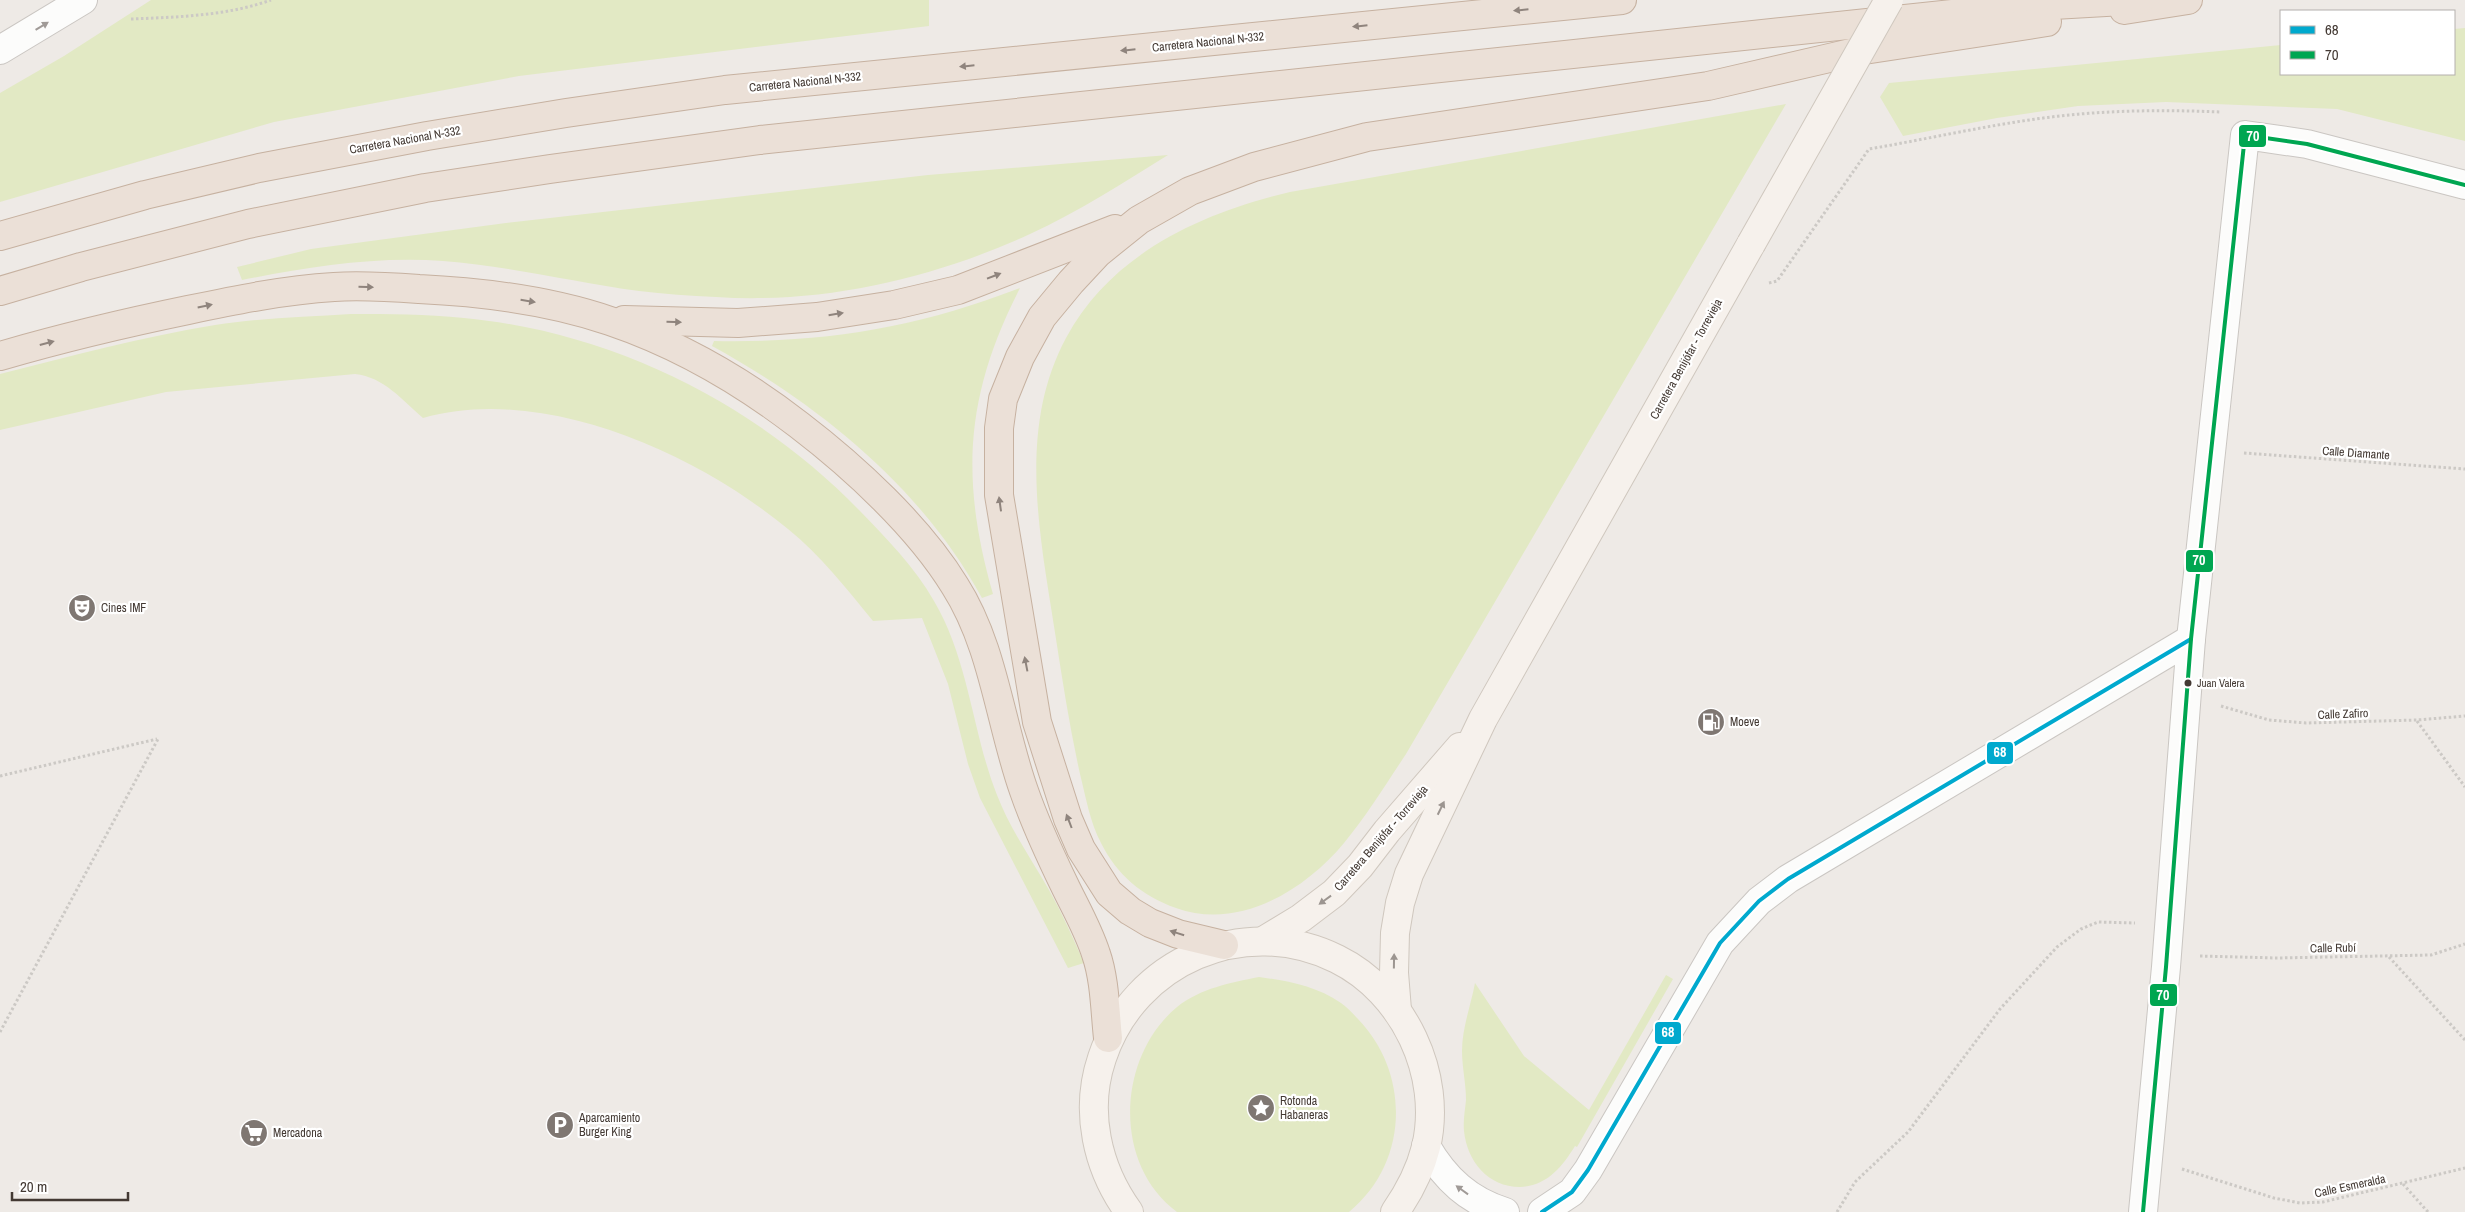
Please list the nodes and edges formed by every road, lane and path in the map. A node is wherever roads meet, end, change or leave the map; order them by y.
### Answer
1 (83, 0) edge
2 (271, 0) edge
3 (1622, 0) edge
4 (1889, 0) edge
5 (2141, 0) edge
6 (2188, 0) edge
7 (131, 19) dead end
8 (0, 50) edge
9 (2228, 112) dead end
10 (2465, 185) edge
11 (1139, 220) junction
12 (0, 236) edge
13 (1764, 284) dead end
14 (0, 291) edge
15 (608, 320) junction
16 (0, 356) edge
17 (2245, 454) dead end
18 (2465, 470) edge
19 (2191, 639) junction
20 (2223, 706) dead end
21 (2465, 716) edge
22 (1484, 719) junction
23 (2417, 720) junction
24 (0, 776) edge
25 (2465, 787) edge
26 (2141, 924) dead end
27 (1263, 941) junction
28 (2465, 944) edge
29 (1224, 945) junction
30 (2200, 956) dead end
31 (2389, 956) junction
32 (1397, 1010) junction
33 (0, 1032) edge
34 (1108, 1038) junction
35 (2465, 1040) edge
36 (1426, 1146) junction
37 (1103, 1166) junction
38 (2465, 1168) edge
39 (2182, 1169) dead end
40 (2403, 1184) junction
41 (1110, 1212) edge
42 (1129, 1212) edge
43 (1395, 1212) edge
44 (1505, 1212) edge
45 (1542, 1212) edge
46 (1837, 1212) edge
47 (2143, 1212) edge
48 (2428, 1212) edge

8 -> 1 street
2 - 7 path
3 -> 12 highway, Carretera Nacional N-332
4 - 22 main road, Carretera Benijófar - Torrevieja, bridge
5 - 14 highway
6 - 11 highway
9 - 13 path
10 - 19 street
15 -> 11 highway
29 -> 11 highway
16 -> 15 highway
15 - 34 highway
17 - 18 path, Calle Diamante
19 - 45 street
19 - 47 street
20 - 23 path, Calle Zafiro
21 - 23 path, Calle Zafiro
22 -> 27 main road, Carretera Benijófar - Torrevieja
32 -> 22 main road, Carretera Benijófar - Torrevieja
23 - 25 path
24 - 33 path
26 - 46 path
27 - 29 main road
27 - 32 main road
28 - 31 path, Calle Rubí
29 - 34 main road
30 - 31 path, Calle Rubí
31 - 35 path
32 - 36 main road
34 - 37 main road
36 - 43 main road
44 -> 36 street
37 - 41 main road
37 - 42 main road
38 - 40 path, Calle Esmeralda
39 - 40 path, Calle Esmeralda
40 - 48 path

